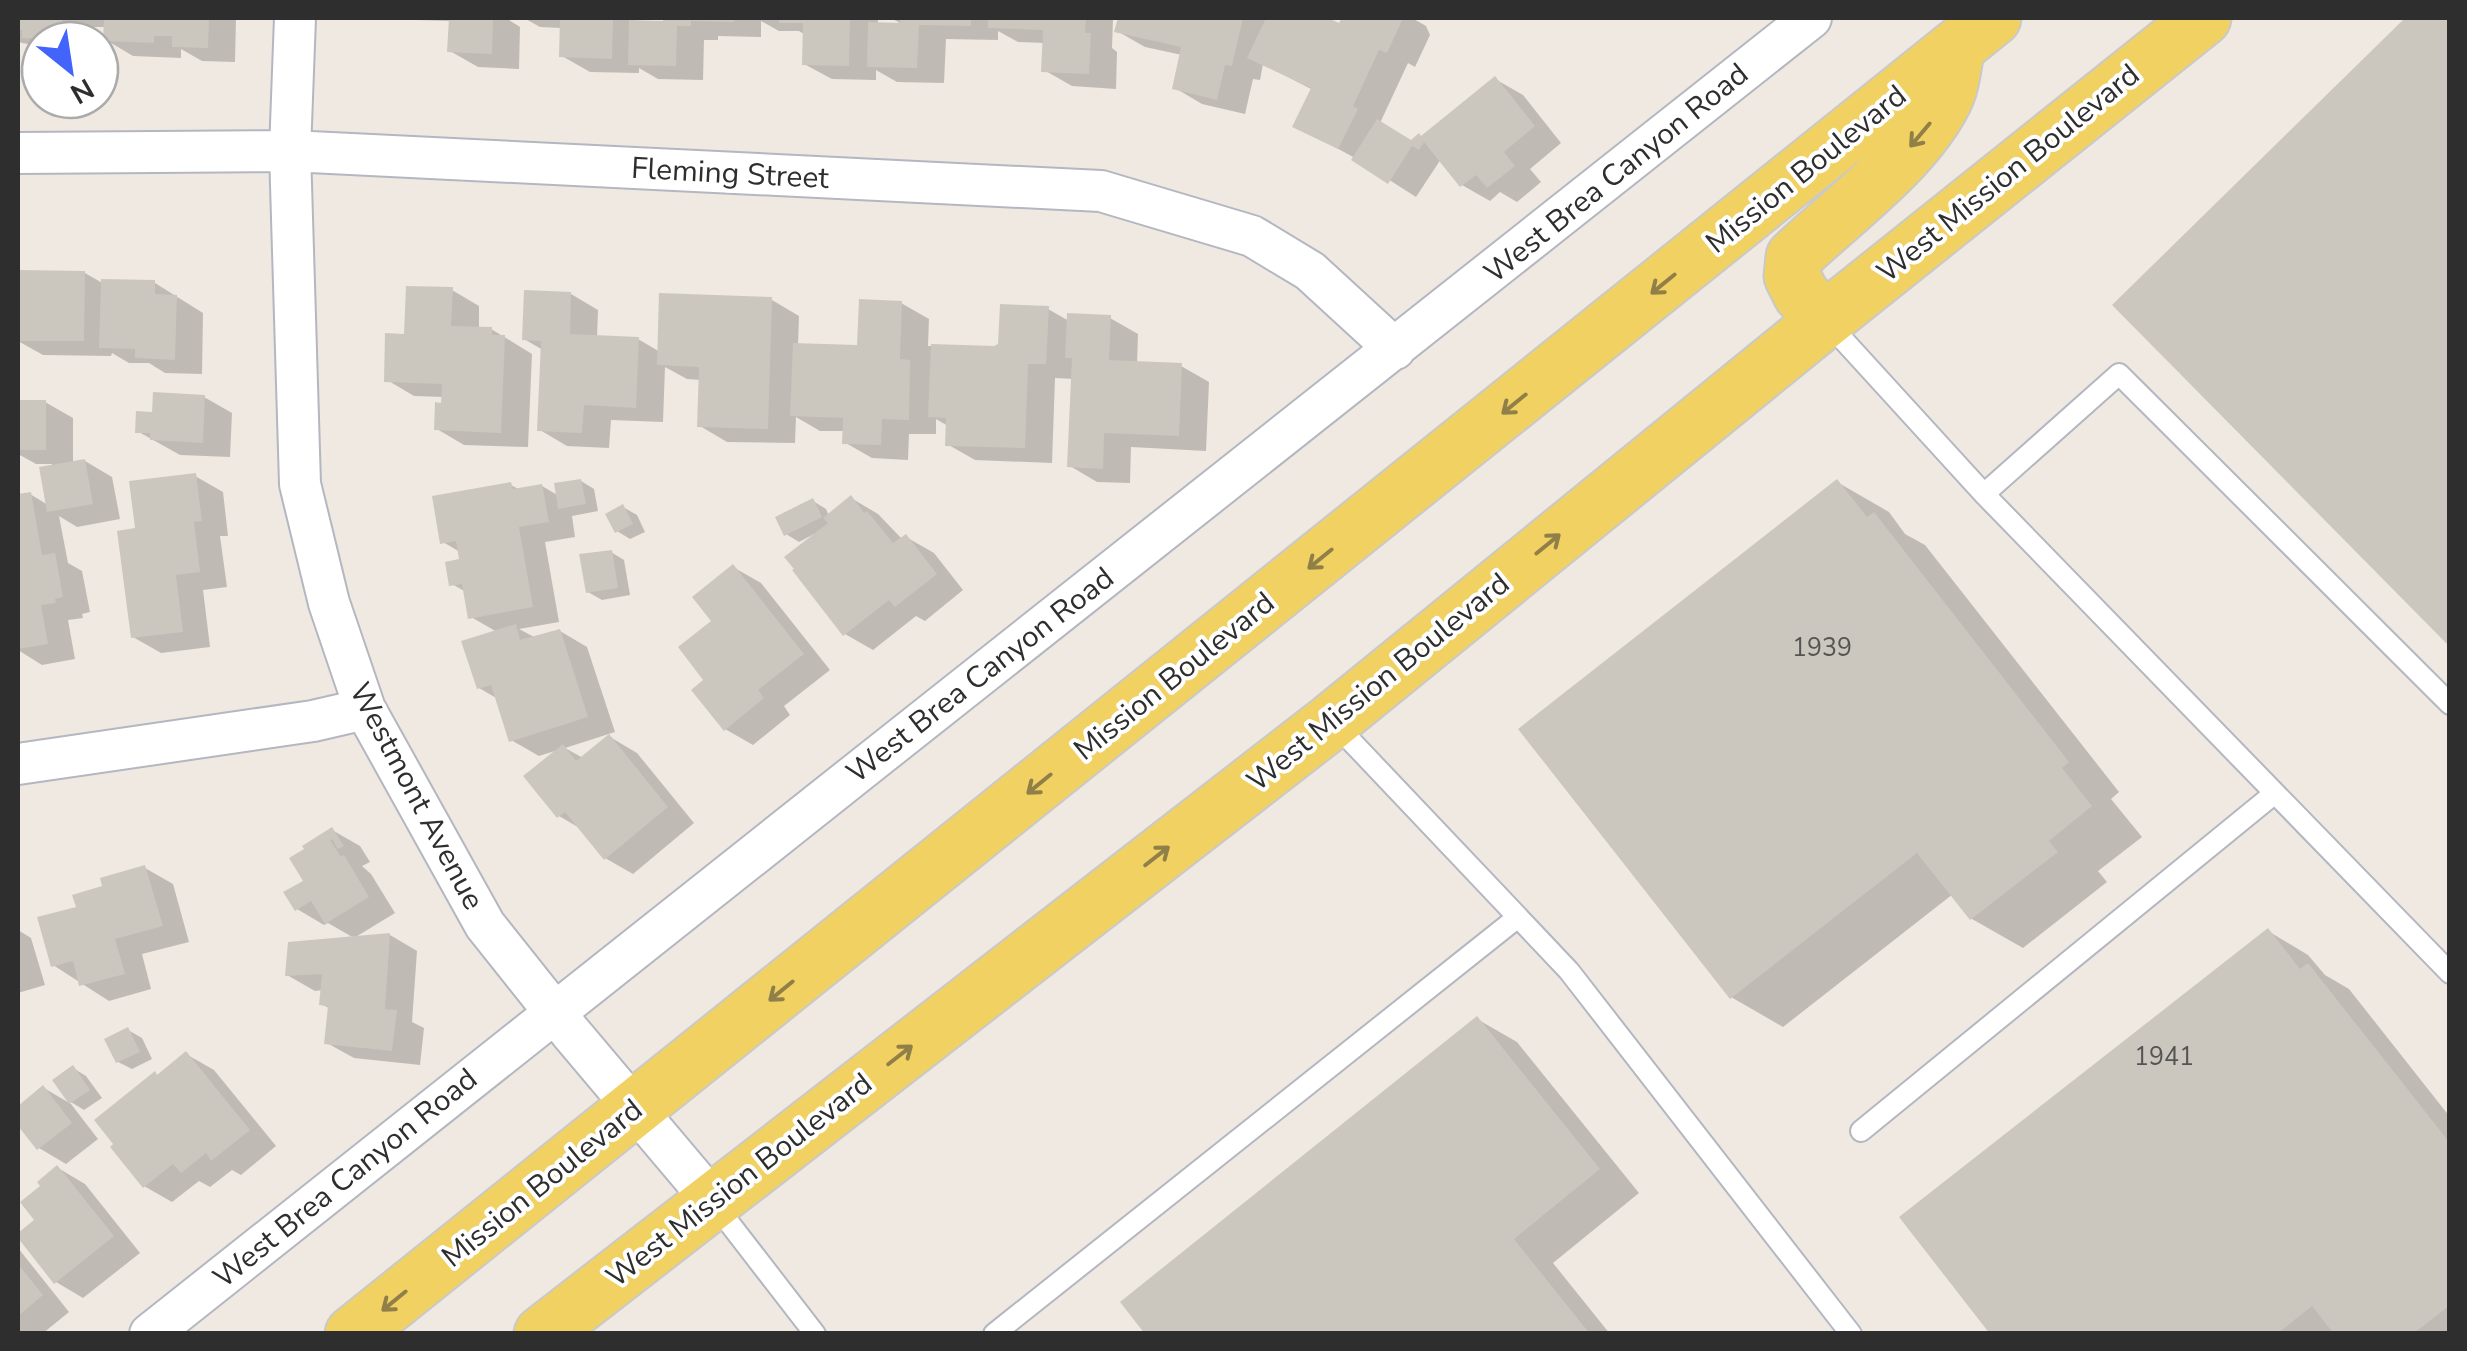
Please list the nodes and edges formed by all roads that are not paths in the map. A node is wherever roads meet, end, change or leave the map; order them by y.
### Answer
1 (295, 18) edge
2 (1810, 18) edge
3 (2203, 18) edge
4 (1975, 32) edge
5 (290, 150) junction
6 (18, 153) edge
7 (1825, 320) junction
8 (1395, 349) junction
9 (1984, 494) junction
10 (2450, 704) edge
11 (365, 709) junction
12 (1332, 721) junction
13 (18, 764) edge
14 (2275, 793) junction
15 (1518, 918) junction
16 (2450, 973) edge
17 (553, 1011) junction
18 (634, 1109) junction
19 (1861, 1131) dead end
20 (712, 1200) junction
21 (150, 1334) edge
22 (353, 1334) edge
23 (542, 1334) edge
24 (816, 1334) edge
25 (994, 1334) edge
26 (1852, 1334) edge

1 - 5 street, Westmont Avenue
2 - 8 street, West Brea Canyon Road
3 - 7 main road, West Mission Boulevard
4 -> 7 main road
4 -> 18 main road, Mission Boulevard
5 - 6 street, Fleming Street
5 - 8 street, Fleming Street
5 - 11 street, Westmont Avenue
7 - 9 lane
12 -> 7 main road, West Mission Boulevard
8 - 17 street, West Brea Canyon Road
9 - 10 lane
9 - 14 lane
11 - 13 street
11 - 17 street, Westmont Avenue
12 - 15 lane
20 -> 12 main road, West Mission Boulevard
14 - 16 lane
14 - 19 lane
15 - 25 lane
15 - 26 lane
17 - 18 street, Westmont Avenue
17 - 21 street, West Brea Canyon Road
18 - 20 street, Westmont Avenue
18 -> 22 main road, Mission Boulevard
20 - 23 main road, West Mission Boulevard
20 - 24 lane

